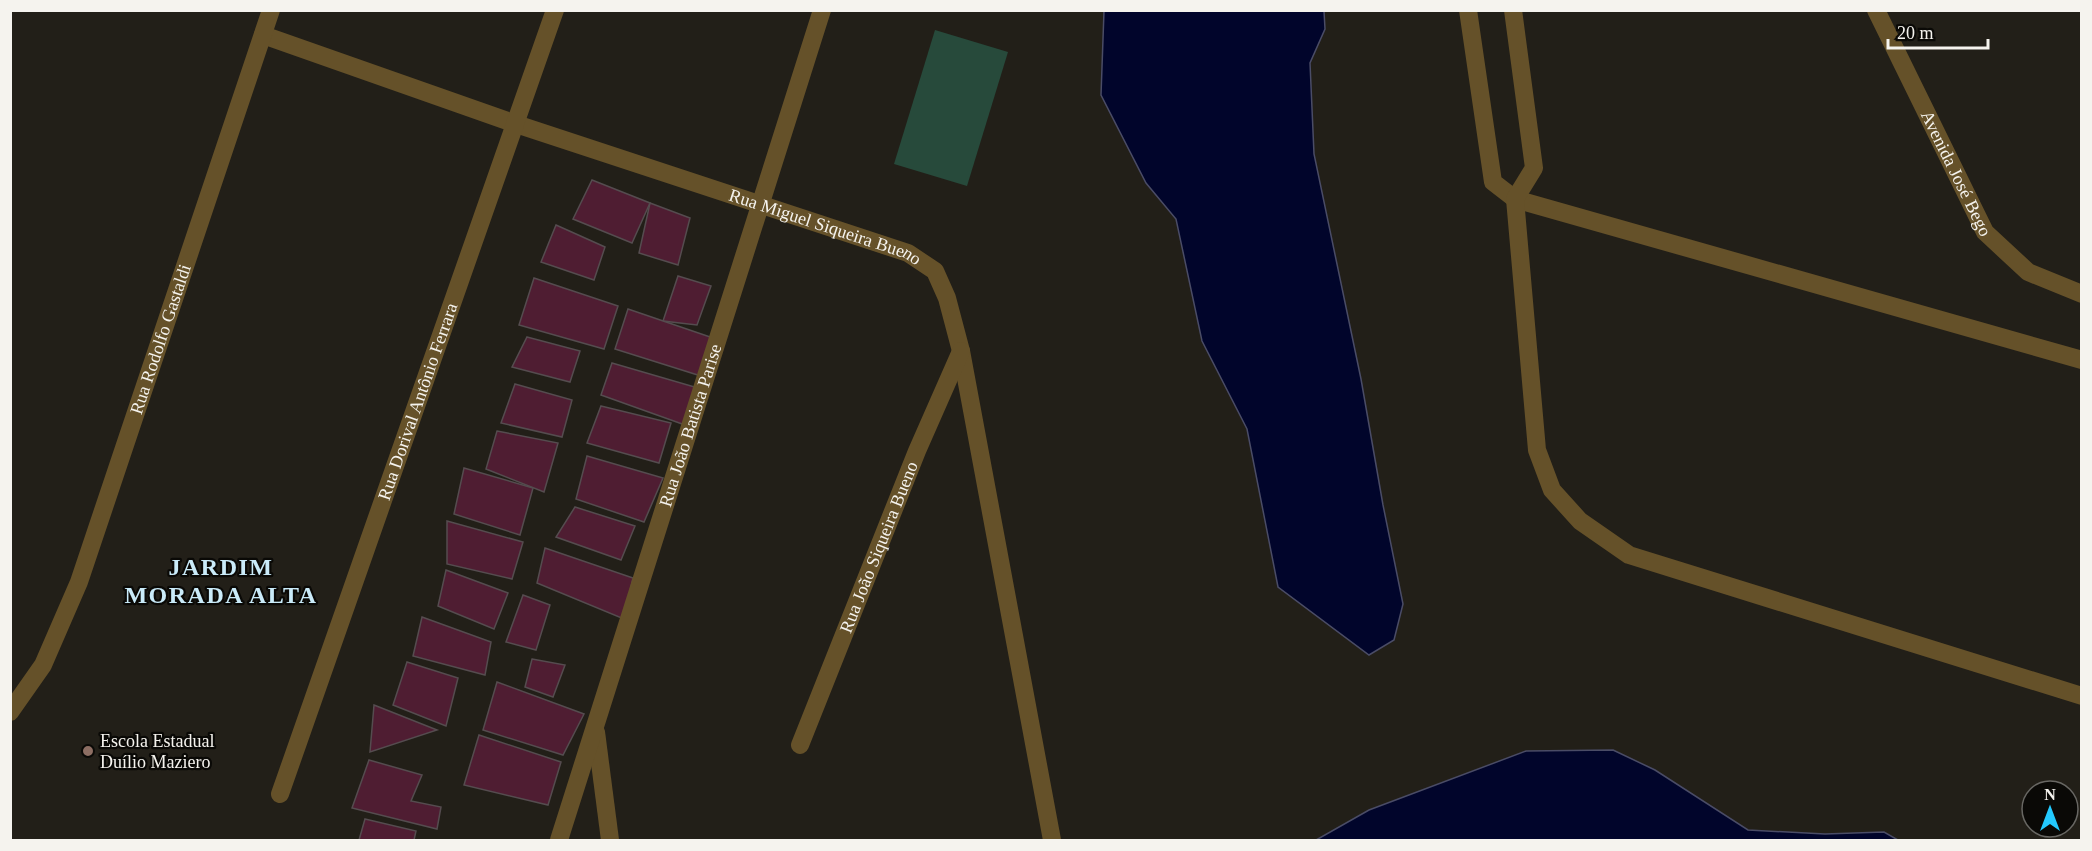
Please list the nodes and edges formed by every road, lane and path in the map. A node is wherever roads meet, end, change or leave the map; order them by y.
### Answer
1 (271, 10) edge
2 (555, 10) edge
3 (822, 10) edge
4 (1468, 10) edge
5 (1513, 10) edge
6 (1876, 10) edge
7 (263, 35) junction
8 (516, 124) junction
9 (1515, 199) junction
10 (761, 204) junction
11 (2082, 294) edge
12 (961, 351) junction
13 (2082, 360) edge
14 (2082, 696) edge
15 (10, 712) edge
16 (595, 725) junction
17 (800, 745) dead end
18 (280, 794) dead end
19 (558, 840) edge
20 (610, 840) edge
21 (1053, 840) edge

1 - 7 street, Rua Rodolfo Gastaldi
2 - 8 street, Rua Dorival Antônio Ferrara
3 - 10 street, Rua João Batista Parise
4 - 9 street
5 - 9 street
6 - 11 street, Avenida José Bego
7 - 8 street, Rua Miguel Siqueira Bueno
7 - 15 street, Rua Rodolfo Gastaldi
8 - 10 street, Rua Miguel Siqueira Bueno
8 - 18 street, Rua Dorival Antônio Ferrara
9 - 13 street
9 - 14 street
10 - 12 street, Rua Miguel Siqueira Bueno
10 - 16 street, Rua João Batista Parise
12 - 17 street, Rua João Siqueira Bueno
12 - 21 street, Rua Miguel Siqueira Bueno
16 - 19 street, Rua João Batista Parise
16 - 20 street

